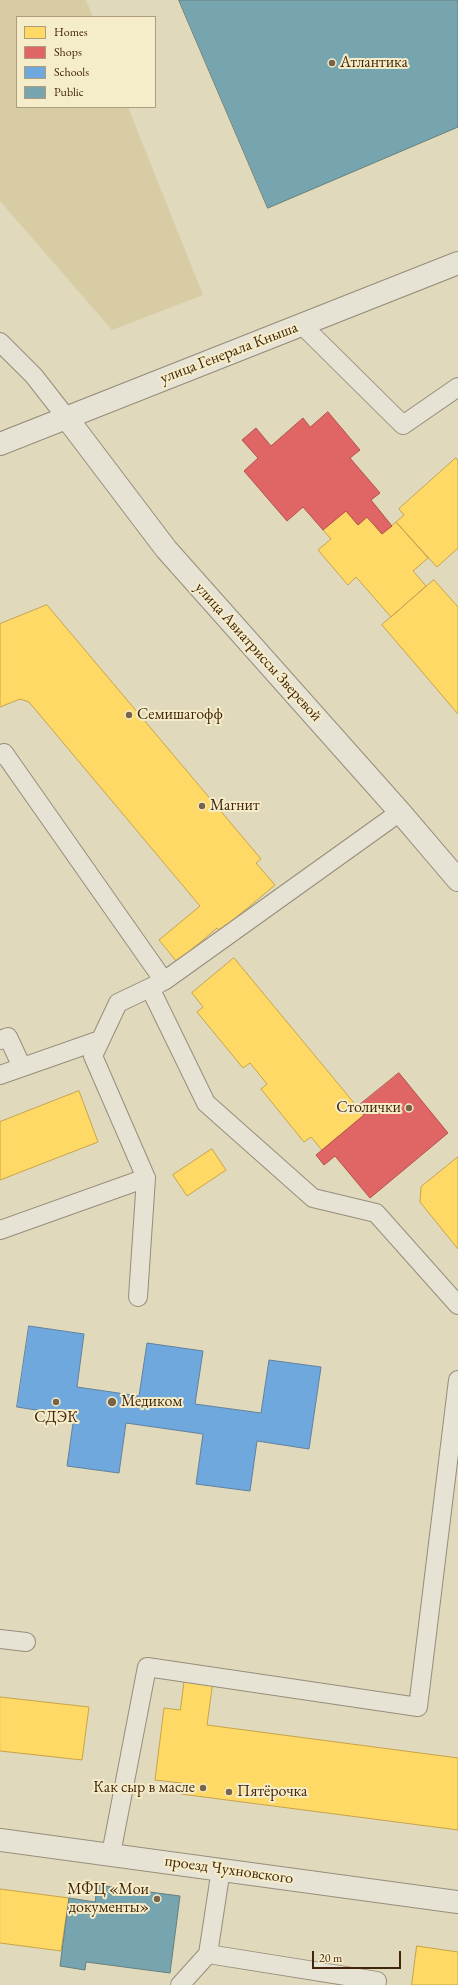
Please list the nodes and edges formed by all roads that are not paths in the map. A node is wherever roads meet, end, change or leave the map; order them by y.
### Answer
1 (458, 263) edge
2 (302, 325) junction
3 (0, 342) edge
4 (458, 387) edge
5 (66, 417) junction
6 (0, 444) edge
7 (0, 755) edge
8 (400, 812) junction
9 (458, 880) edge
10 (157, 984) junction
11 (0, 1040) edge
12 (100, 1040) junction
13 (22, 1067) junction
14 (0, 1075) edge
15 (146, 1178) junction
16 (0, 1230) edge
17 (138, 1297) dead end
18 (458, 1305) edge
19 (458, 1380) edge
20 (0, 1639) edge
21 (26, 1642) dead end
22 (0, 1840) edge
23 (111, 1854) junction
24 (221, 1869) junction
25 (458, 1902) edge
26 (208, 1954) junction
27 (377, 1981) dead end
28 (180, 1985) edge

1 - 2 street, улица Генерала Кныша
2 - 4 lane
2 - 5 street, улица Генерала Кныша
3 - 5 lane
5 - 6 street, улица Генерала Кныша
5 - 8 street, улица Авиатриссы Зверевой
7 - 10 lane
8 - 9 street, улица Авиатриссы Зверевой
8 - 10 lane
10 - 12 lane
10 - 18 lane
11 - 13 lane
12 - 13 lane
12 - 15 lane
13 - 14 lane
15 - 16 lane
15 - 17 lane
19 - 23 lane
20 - 21 lane
22 - 23 street, проезд Чухновского
23 - 24 street, проезд Чухновского
24 - 25 street, проезд Чухновского
24 - 26 lane
26 - 27 lane
26 - 28 lane

